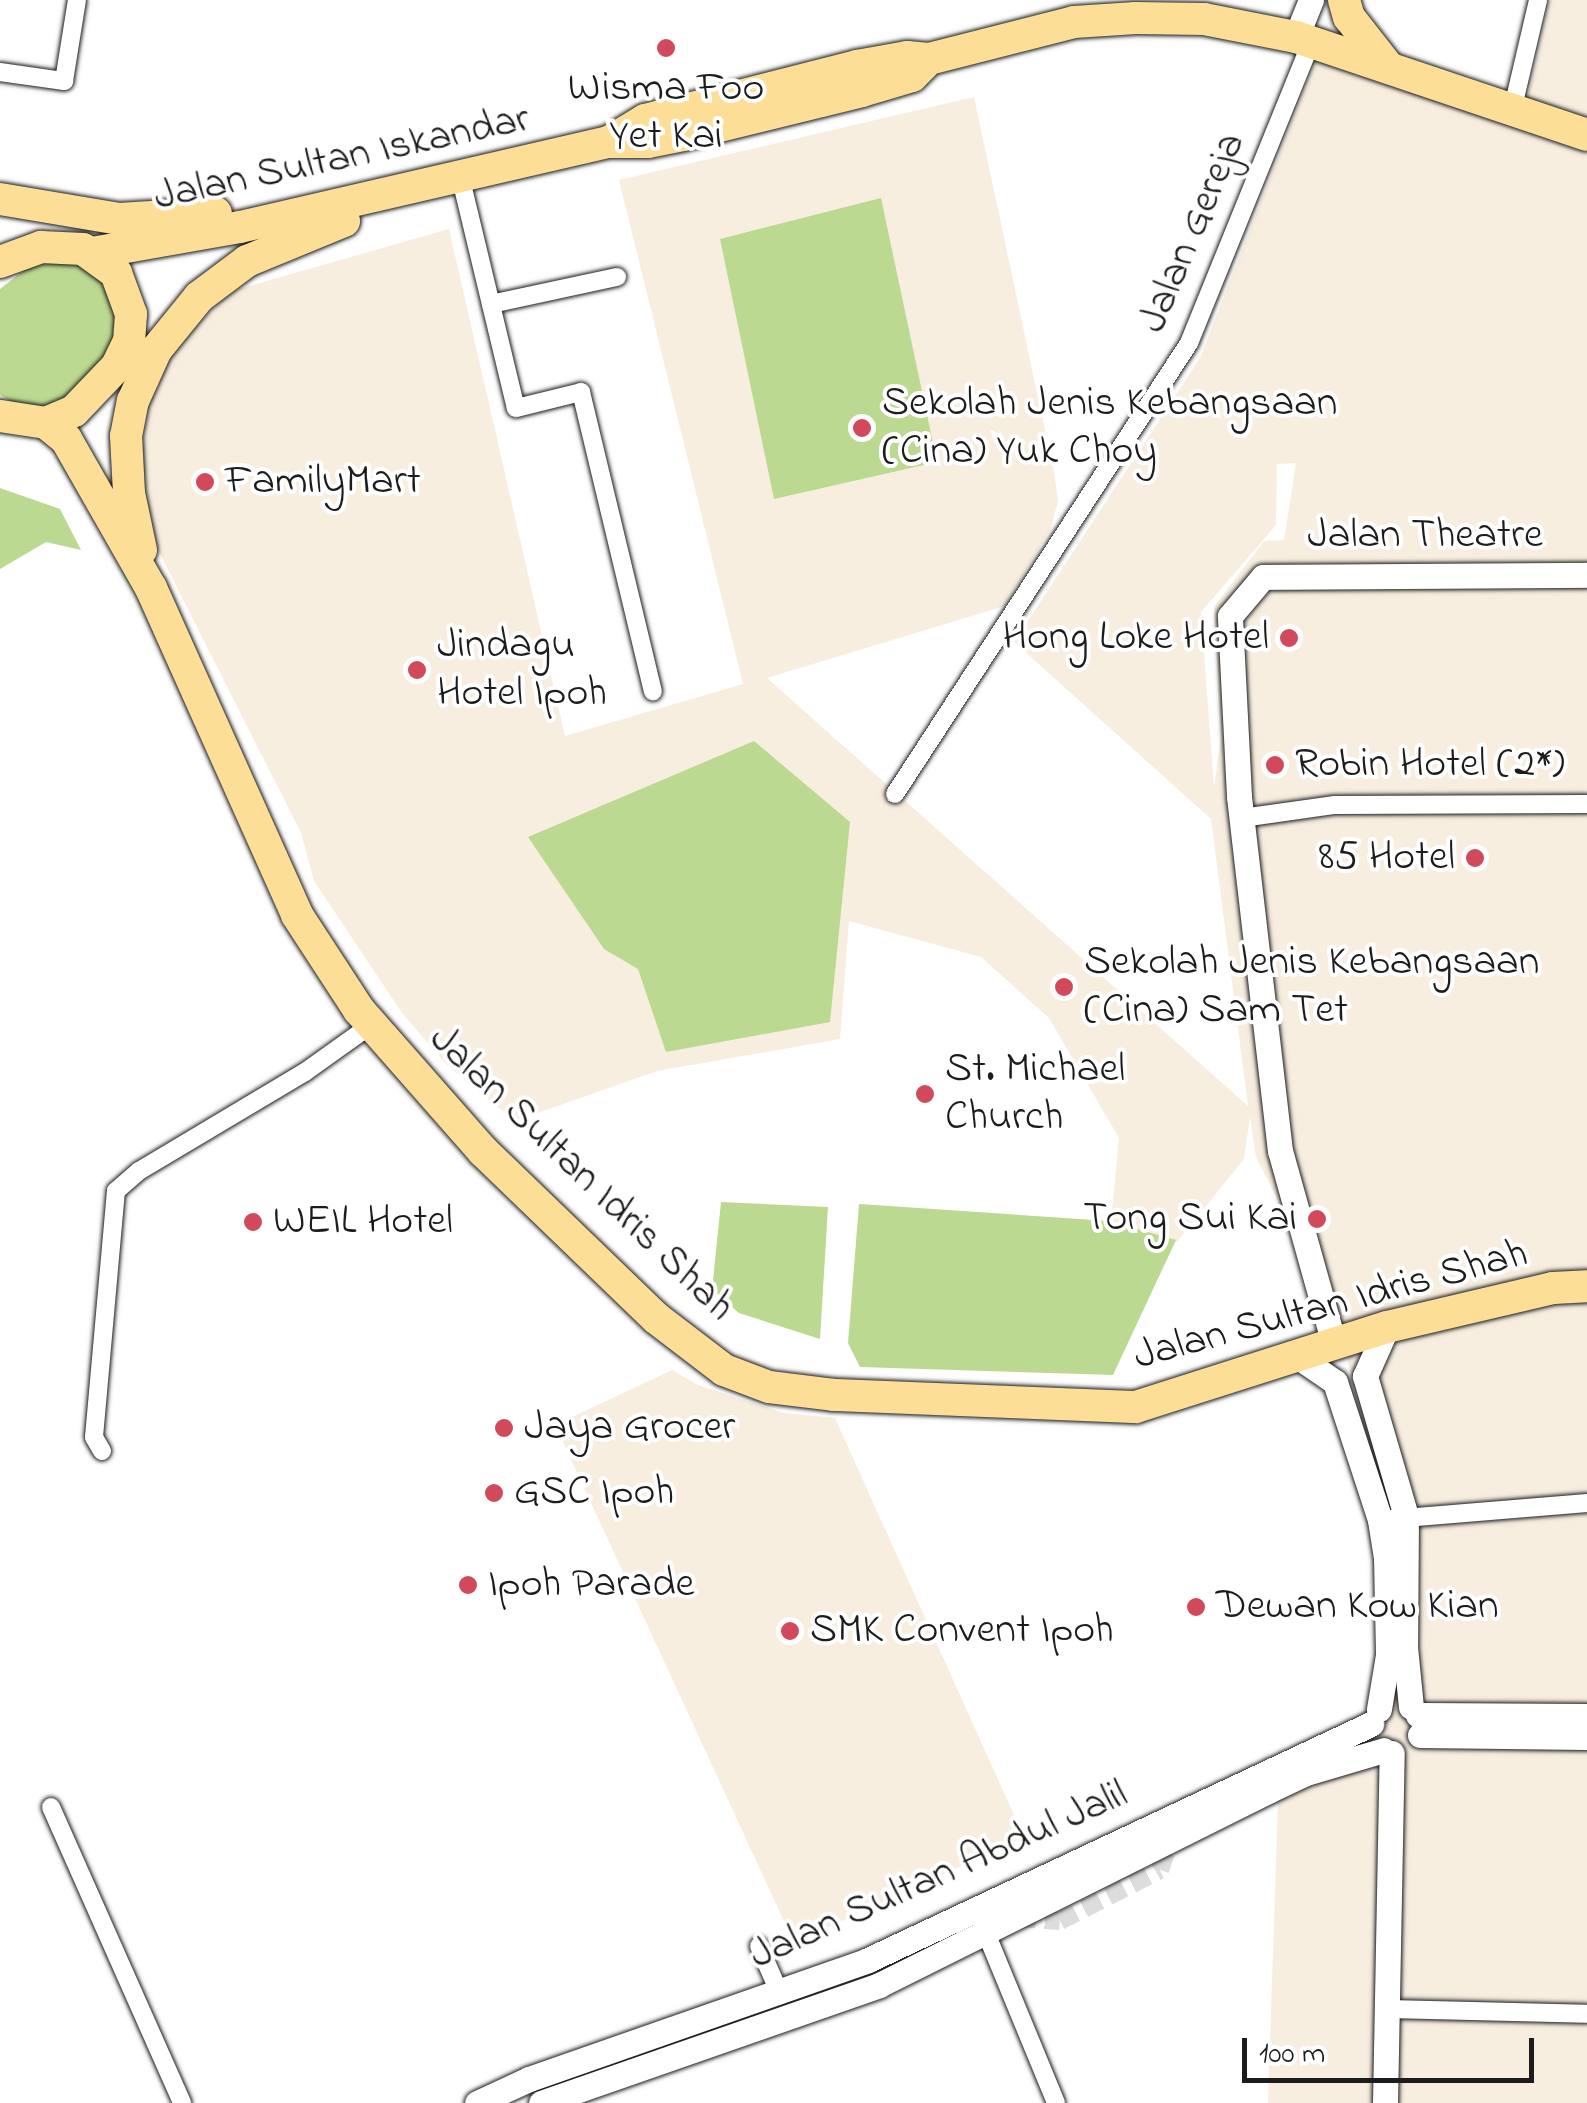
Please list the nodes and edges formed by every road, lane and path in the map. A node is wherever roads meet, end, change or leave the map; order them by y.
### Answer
1 (77, 0) edge
2 (1311, 0) edge
3 (1344, 0) edge
4 (1538, 0) edge
5 (1072, 11) edge
6 (1304, 40) junction
7 (1388, 67) junction
8 (0, 72) edge
9 (1512, 107) junction
10 (1587, 135) edge
11 (512, 166) junction
12 (463, 188) junction
13 (0, 199) edge
14 (8, 252) edge
15 (92, 253) junction
16 (617, 278) dead end
17 (491, 304) junction
18 (0, 416) edge
19 (46, 423) junction
20 (1587, 575) edge
21 (151, 588) junction
22 (653, 691) dead end
23 (895, 794) dead end
24 (1587, 804) edge
25 (1242, 818) junction
26 (309, 935) junction
27 (371, 1025) junction
28 (515, 1181) junction
29 (1587, 1286) edge
30 (1387, 1327) junction
31 (1334, 1344) junction
32 (1297, 1356) junction
33 (102, 1452) dead end
34 (1587, 1503) edge
35 (1393, 1518) junction
36 (1375, 1716) junction
37 (1587, 1716) edge
38 (1416, 1719) junction
39 (1587, 1737) edge
40 (1388, 1751) junction
41 (50, 1807) dead end
42 (986, 1933) junction
43 (759, 1946) dead end
44 (780, 1994) junction
45 (1387, 2010) junction
46 (1587, 2014) edge
47 (182, 2103) edge
48 (476, 2103) edge
49 (541, 2103) edge
50 (1056, 2103) edge
51 (1385, 2103) edge

1 - 8 street
2 - 6 street
3 - 7 highway
4 - 9 street
5 - 6 highway, Jalan Sultan Iskandar
5 - 11 highway, Jalan Sultan Iskandar
6 - 7 highway, Jalan Sultan Iskandar
6 - 23 street, Jalan Gereja
7 - 9 highway, Jalan Sultan Iskandar
9 - 10 highway, Jalan Sultan Iskandar
11 - 12 highway
11 - 13 highway
11 - 15 highway, Jalan Sultan Iskandar
12 - 17 street
12 - 21 highway
14 - 15 highway, Jalan Sultan Iskandar
15 - 19 highway
16 - 17 street
17 - 22 street
18 - 19 highway
19 - 21 highway, Jalan Sultan Idris Shah
20 - 25 street, Jalan Theatre
21 - 26 highway, Jalan Sultan Idris Shah
24 - 25 street
25 - 31 street
26 - 27 highway, Jalan Sultan Idris Shah
26 - 28 highway
27 - 28 highway, Jalan Sultan Idris Shah
27 - 33 street
28 - 32 highway, Jalan Sultan Idris Shah
29 - 30 highway, Jalan Sultan Idris Shah
30 - 31 highway, Jalan Sultan Idris Shah
30 - 35 street
31 - 32 highway, Jalan Sultan Idris Shah
32 - 35 street
34 - 35 street
35 - 36 street
35 - 38 street
36 - 38 street
36 - 40 street
36 - 44 street, Jalan Sultan Abdul Jalil
37 - 38 street
38 - 39 street
38 - 40 street
40 - 42 street, Jalan Sultan Abdul Jalil
40 - 45 street
41 - 47 street
42 - 49 street, Jalan Sultan Abdul Jalil
42 - 50 street
43 - 44 street
44 - 48 street, Jalan Sultan Abdul Jalil
45 - 46 street
45 - 51 street

